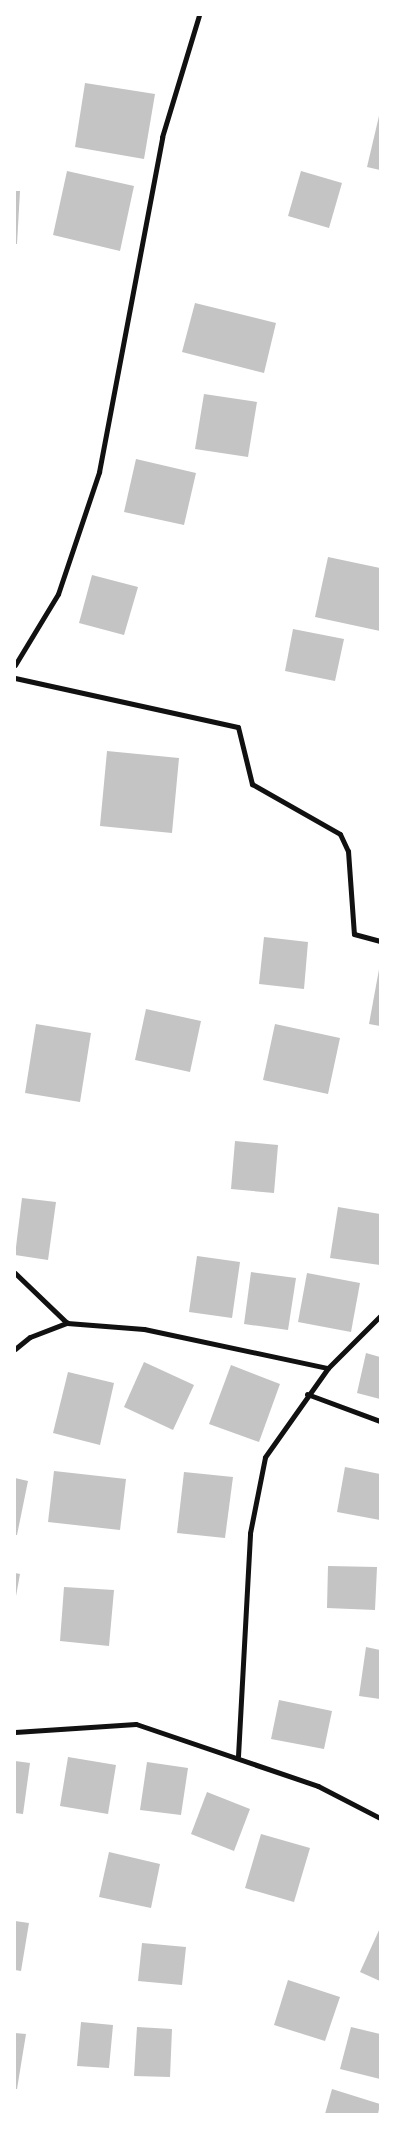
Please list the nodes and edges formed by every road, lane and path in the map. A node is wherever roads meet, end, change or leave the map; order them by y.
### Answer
1 (199, 15) edge
2 (15, 665) edge
3 (15, 678) edge
4 (380, 941) edge
5 (15, 1273) edge
6 (380, 1316) edge
7 (67, 1323) junction
8 (15, 1349) edge
9 (328, 1368) junction
10 (307, 1394) junction
11 (380, 1421) edge
12 (15, 1732) edge
13 (238, 1756) junction
14 (380, 1818) edge

1 - 2 street
3 - 4 street
5 - 7 street
6 - 9 street
7 - 8 street
7 - 9 street
9 - 10 street
10 - 11 street
10 - 13 street
12 - 13 street
13 - 14 street

